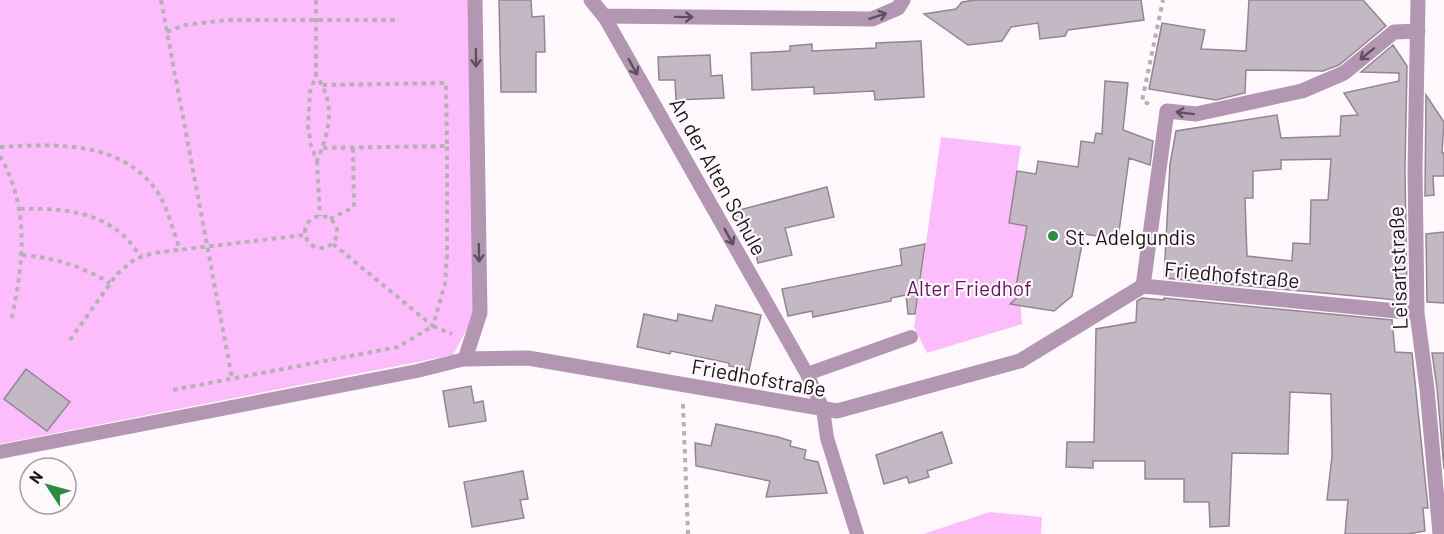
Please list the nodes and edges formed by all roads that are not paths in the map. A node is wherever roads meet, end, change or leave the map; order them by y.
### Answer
1 (475, 0) edge
2 (591, 0) edge
3 (903, 0) edge
4 (1418, 0) edge
5 (604, 16) junction
6 (1418, 30) junction
7 (1143, 286) junction
8 (1417, 313) junction
9 (911, 337) dead end
10 (465, 359) junction
11 (807, 374) junction
12 (823, 409) junction
13 (0, 452) edge
14 (857, 534) edge
15 (1440, 534) edge

1 -> 10 street
2 - 5 street, An der Alten Schule
5 -> 3 street
4 - 6 street, Leisartstraße
5 -> 11 lane, An der Alten Schule
6 -> 7 street
6 - 8 street, Leisartstraße
7 - 8 street, Friedhofstraße
7 - 12 street, Friedhofstraße
8 - 15 street, Leisartstraße
9 - 11 lane
10 - 12 street, Friedhofstraße
10 - 13 lane
11 - 12 lane, An der Alten Schule
12 - 14 lane, An der Alten Schule

